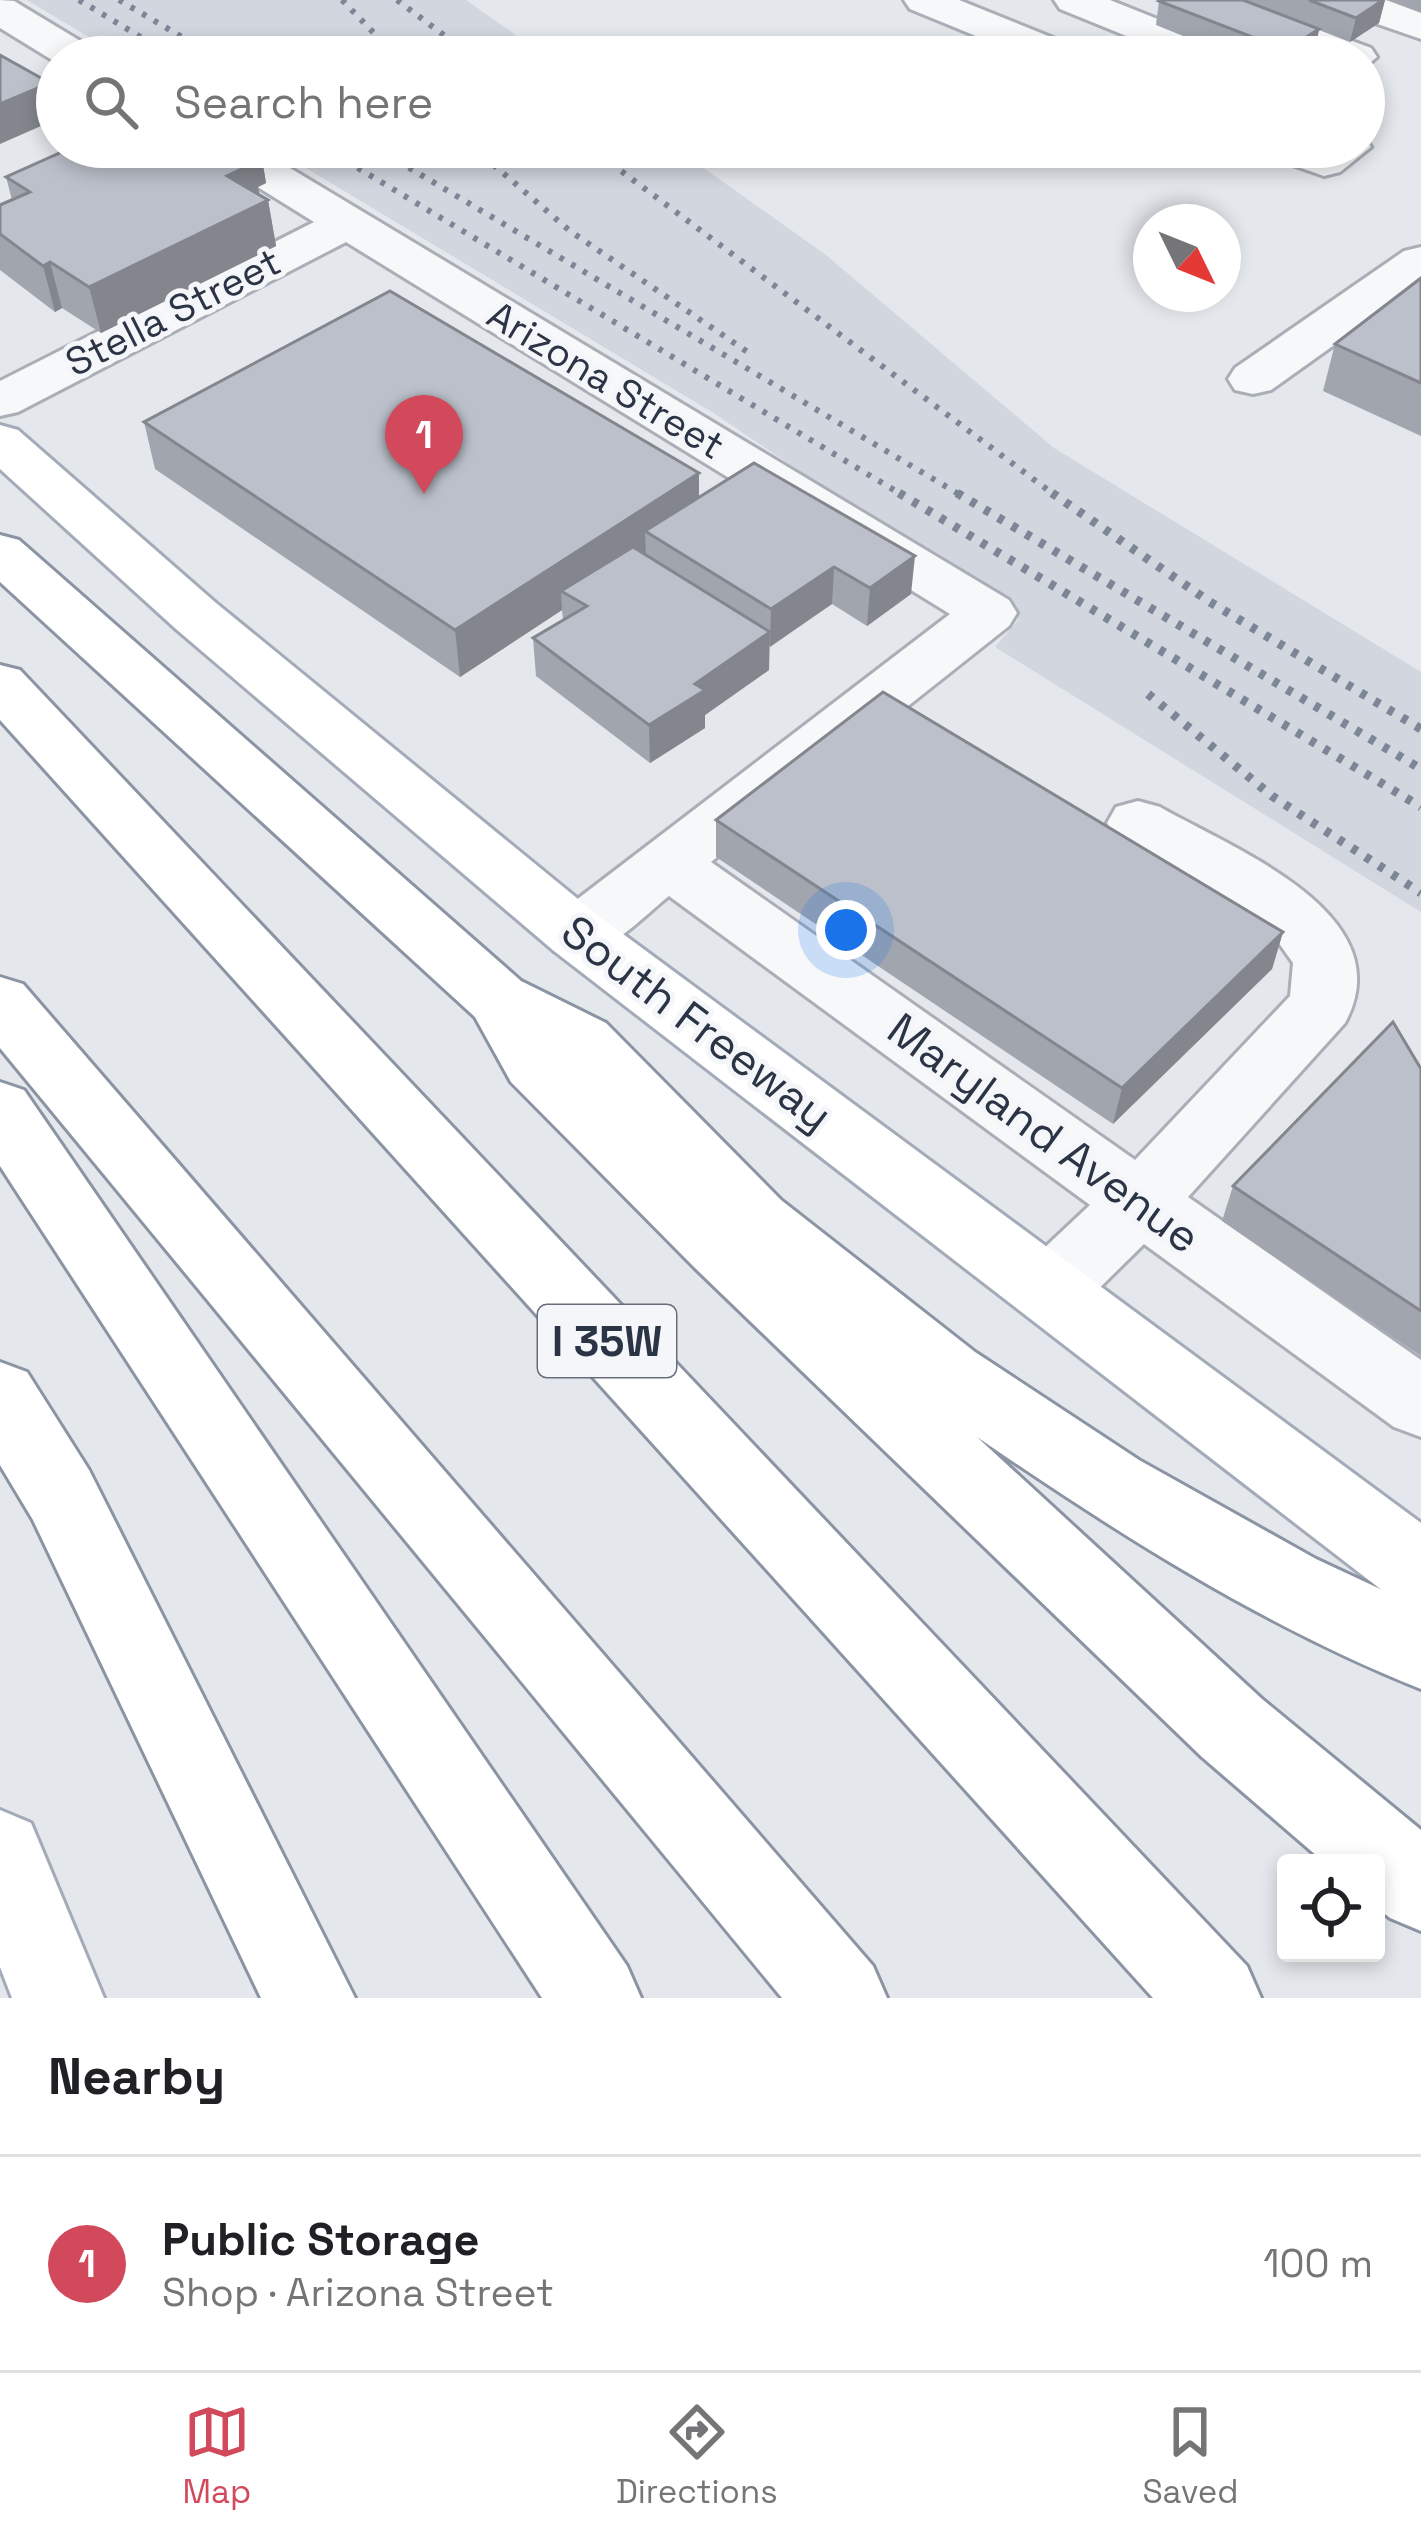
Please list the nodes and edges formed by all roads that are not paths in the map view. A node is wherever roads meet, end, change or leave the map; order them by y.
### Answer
1 (924, 0) edge
2 (1074, 0) edge
3 (1206, 0) edge
4 (1348, 0) edge
5 (4, 17) edge
6 (1421, 27) edge
7 (39, 36) edge
8 (1012, 36) edge
9 (1163, 36) edge
10 (1295, 36) edge
11 (1421, 37) edge
12 (1385, 54) edge
13 (258, 168) edge
14 (346, 223) junction
15 (1421, 261) edge
16 (1253, 379) dead end
17 (0, 401) edge
18 (0, 441) edge
19 (0, 552) edge
20 (0, 684) edge
21 (1138, 823) dead end
22 (667, 863) junction
23 (577, 934) junction
24 (0, 1002) edge
25 (0, 1108) edge
26 (1141, 1201) junction
27 (738, 1234) junction
28 (1049, 1290) junction
29 (0, 1396) edge
30 (1421, 1403) edge
31 (1421, 1571) edge
32 (1421, 1649) edge
33 (0, 1854) edge
34 (1421, 1887) edge
35 (58, 1998) edge
36 (309, 1998) edge
37 (595, 1998) edge
38 (841, 1998) edge
39 (1215, 1998) edge

1 - 8 street
2 - 9 street
3 - 10 street
4 - 6 street
5 - 7 street
11 - 12 street
13 - 14 street, Arizona Street
14 - 17 street, Stella Street
14 - 22 street, Arizona Street
15 - 16 street
18 - 23 main road, South Freeway
19 - 27 main road
20 - 39 main road, I 35W
21 - 26 street
22 - 23 street
22 - 26 street, Maryland Avenue
23 - 28 main road, South Freeway
24 - 38 main road
25 - 37 main road
26 - 28 street
26 - 30 street, Maryland Avenue
27 - 32 main road
27 - 34 main road
28 - 31 main road, South Freeway
29 - 36 main road
33 - 35 main road

